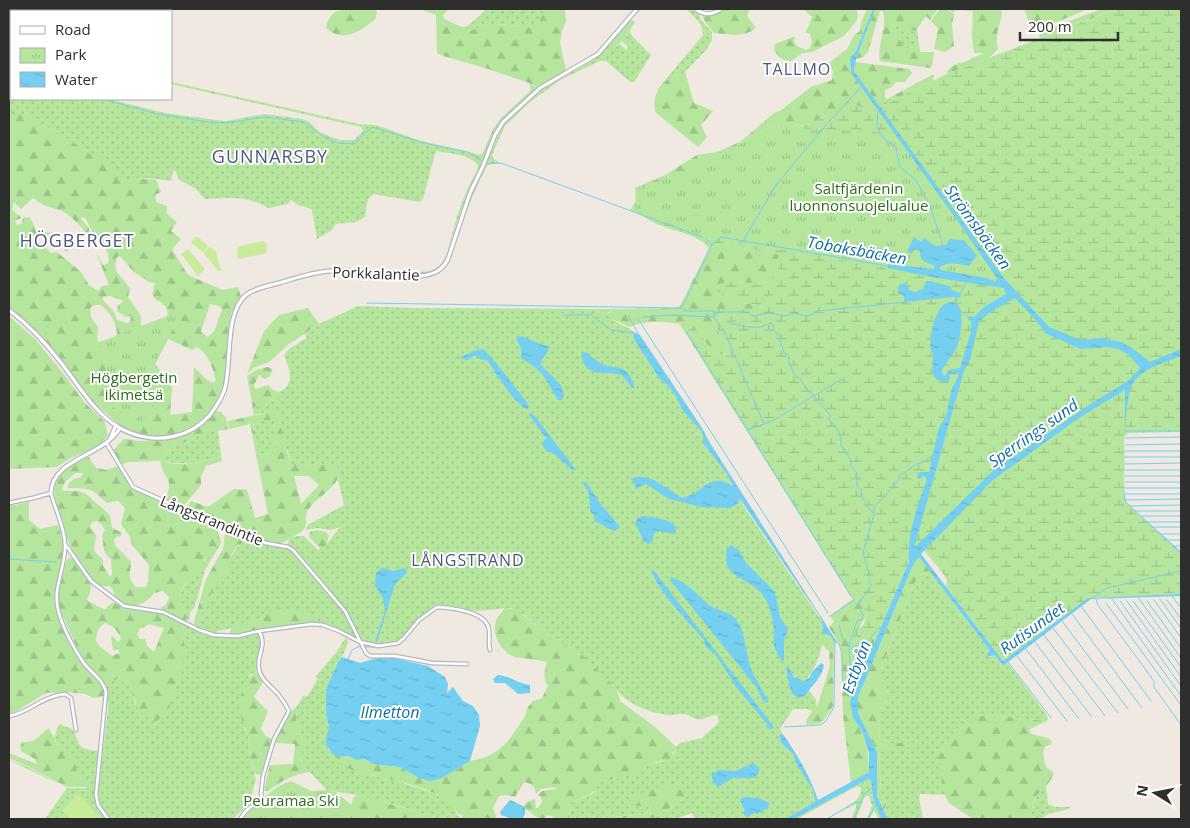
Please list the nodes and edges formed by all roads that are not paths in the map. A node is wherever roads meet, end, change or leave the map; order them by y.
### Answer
1 (637, 9) edge
2 (696, 9) edge
3 (721, 9) edge
4 (9, 310) edge
5 (116, 425) junction
6 (120, 428) junction
7 (108, 442) junction
8 (51, 493) junction
9 (9, 503) edge
10 (66, 544) junction
11 (73, 554) junction
12 (65, 556) junction
13 (259, 631) junction
14 (360, 642) junction
15 (490, 650) dead end
16 (467, 664) dead end
17 (9, 716) edge
18 (76, 730) dead end
19 (108, 819) edge
20 (240, 819) edge

1 - 6 street, Porkkalantie
2 - 3 street
4 - 5 street, Porkkalantie
5 - 6 street, Porkkalantie
5 - 7 street
6 - 7 street
7 - 8 street
7 - 14 street, Långstrandintie
8 - 9 street
8 - 10 street
10 - 11 street
10 - 12 street
11 - 12 street
11 - 13 street
12 - 19 street
13 - 14 street
13 - 20 street
14 - 15 street
14 - 16 street, Långstrandintie
17 - 18 street

